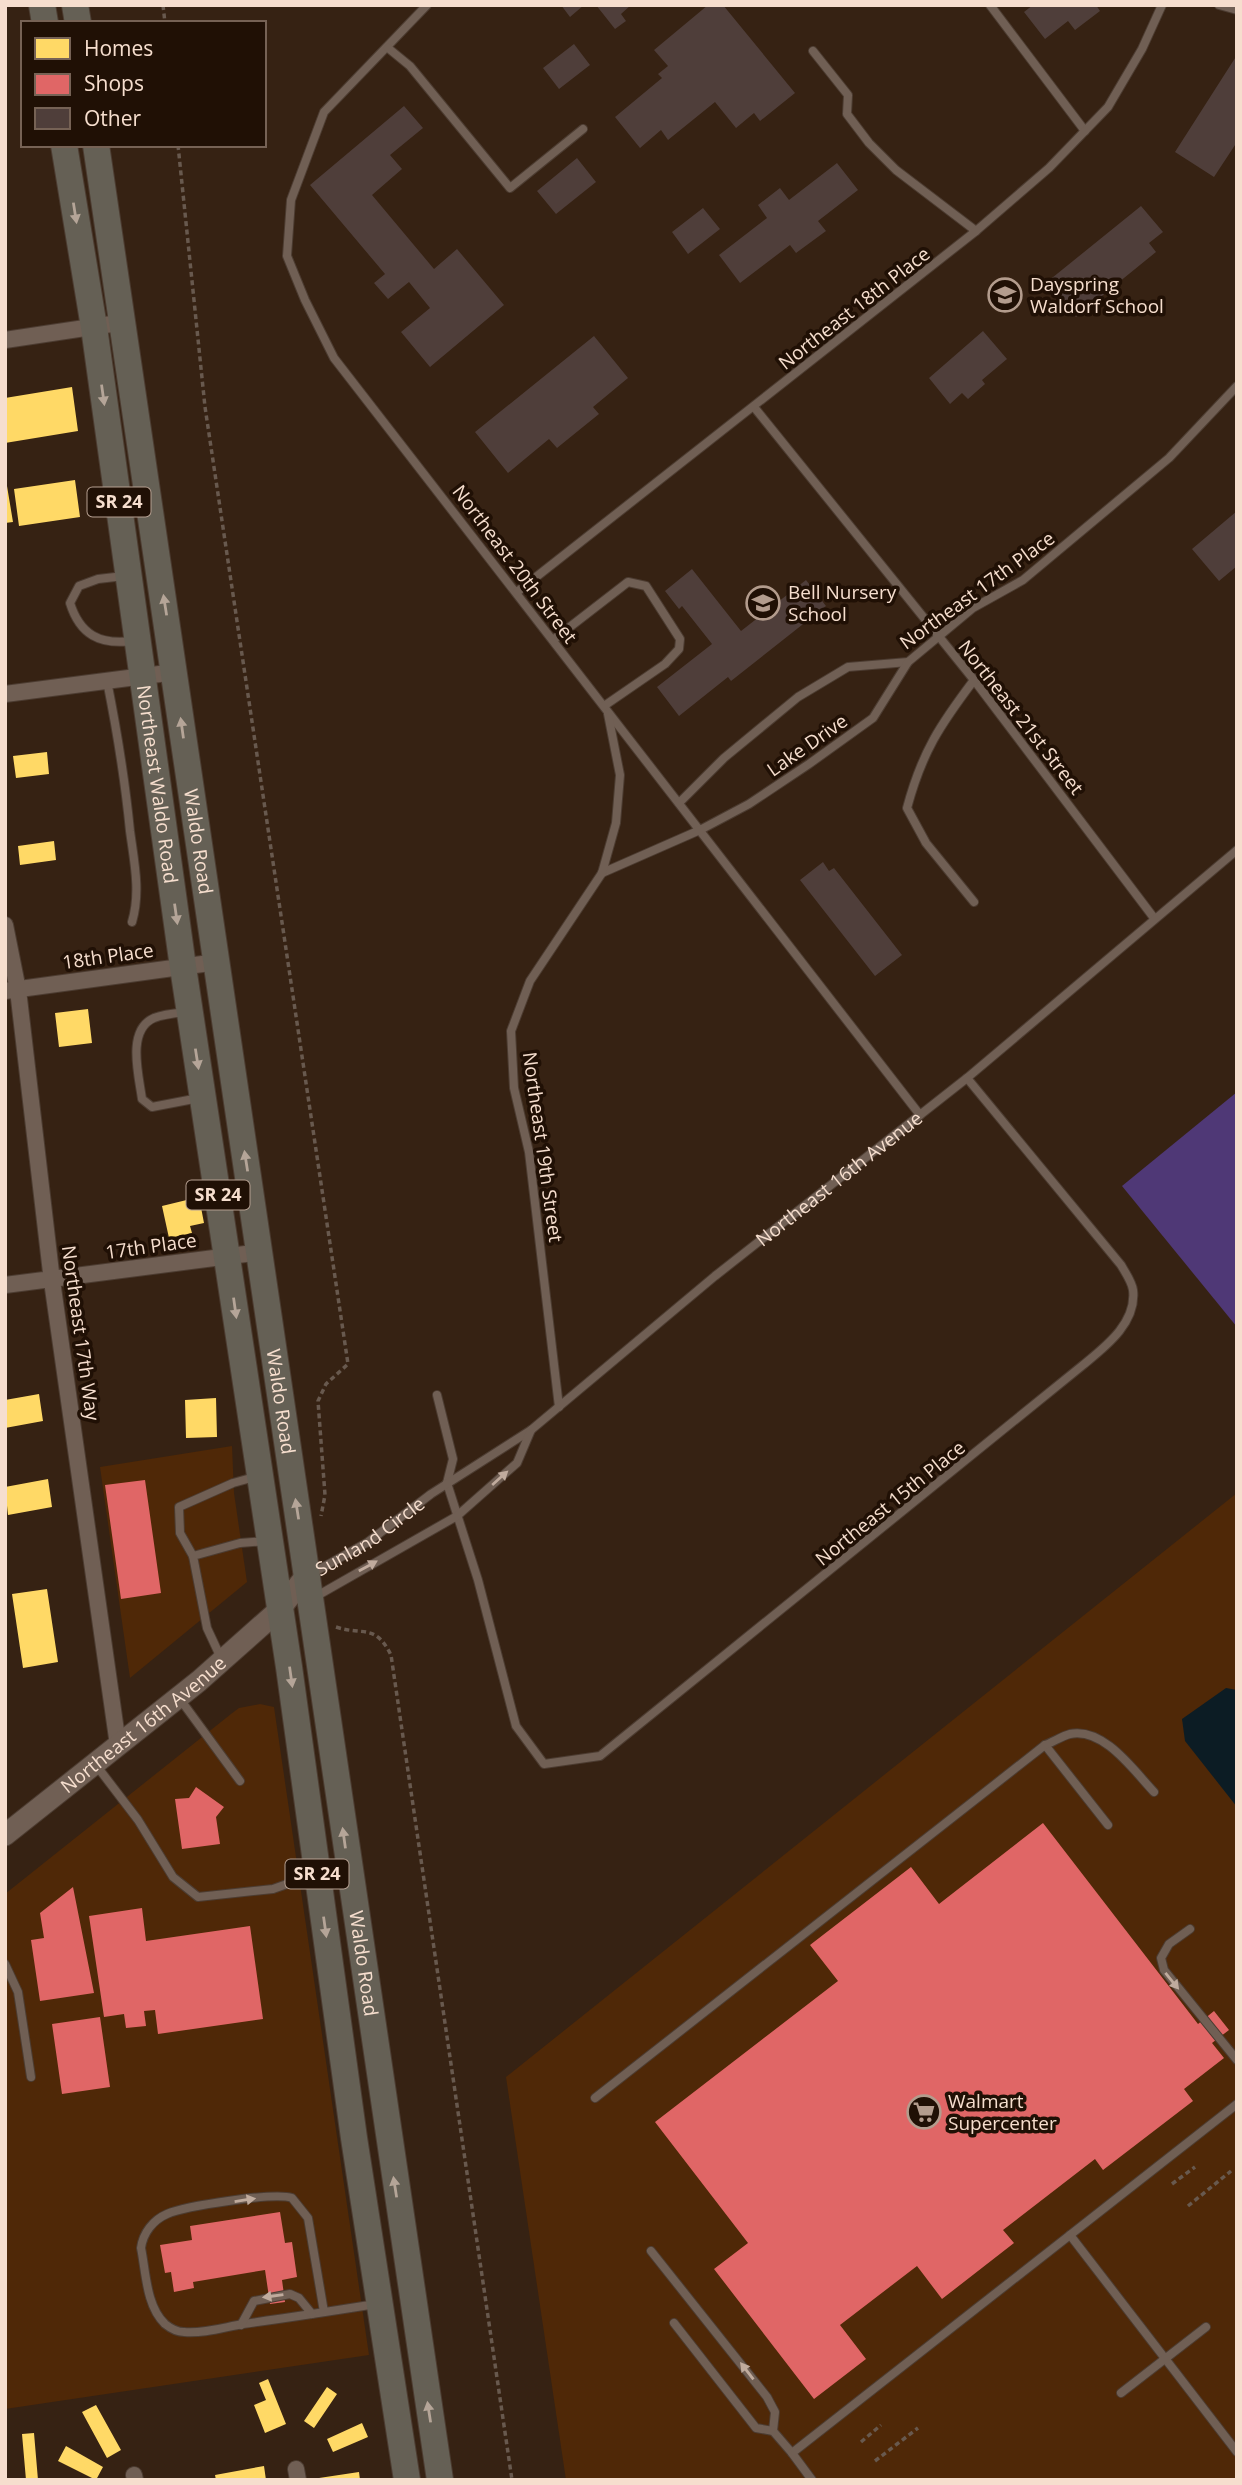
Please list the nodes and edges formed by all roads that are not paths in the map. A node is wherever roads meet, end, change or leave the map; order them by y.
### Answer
1 (427, 5) edge
2 (990, 5) edge
3 (1162, 5) edge
4 (1219, 5) edge
5 (1237, 10) edge
6 (388, 48) junction
7 (813, 51) dead end
8 (583, 129) dead end
9 (1085, 131) junction
10 (64, 147) edge
11 (96, 147) edge
12 (976, 231) junction
13 (125, 323) junction
14 (93, 327) junction
15 (5, 340) edge
16 (1237, 386) edge
17 (754, 407) junction
18 (129, 576) junction
19 (517, 592) junction
20 (937, 636) junction
21 (139, 640) junction
22 (553, 640) junction
23 (908, 662) junction
24 (175, 673) junction
25 (144, 676) junction
26 (974, 680) junction
27 (107, 681) junction
28 (5, 694) edge
29 (606, 709) junction
30 (679, 803) junction
31 (700, 830) junction
32 (1237, 850) edge
33 (603, 873) junction
34 (974, 902) dead end
35 (1154, 918) junction
36 (132, 922) dead end
37 (5, 925) edge
38 (217, 962) junction
39 (183, 967) junction
40 (11, 990) edge
41 (190, 1011) junction
42 (967, 1078) junction
43 (203, 1097) junction
44 (920, 1115) junction
45 (261, 1252) junction
46 (228, 1257) junction
47 (52, 1281) junction
48 (5, 1285) edge
49 (437, 1395) dead end
50 (559, 1406) junction
51 (252, 1424) joint
52 (531, 1430) junction
53 (260, 1475) junction
54 (447, 1483) junction
55 (457, 1516) junction
56 (270, 1541) junction
57 (193, 1556) junction
58 (308, 1588) junction
59 (279, 1610) junction
60 (223, 1660) junction
61 (179, 1697) junction
62 (118, 1745) junction
63 (1045, 1745) junction
64 (95, 1764) junction
65 (240, 1781) dead end
66 (1154, 1792) dead end
67 (1108, 1825) dead end
68 (5, 1835) edge
69 (317, 1872) junction
70 (1190, 1929) dead end
71 (5, 1964) edge
72 (1237, 2060) edge
73 (31, 2077) dead end
74 (594, 2098) dead end
75 (1237, 2104) edge
76 (1070, 2235) junction
77 (651, 2251) dead end
78 (379, 2304) junction
79 (324, 2312) junction
80 (312, 2314) junction
81 (674, 2323) dead end
82 (241, 2325) junction
83 (1206, 2327) dead end
84 (1165, 2360) junction
85 (1121, 2393) dead end
86 (773, 2431) junction
87 (1237, 2452) edge
88 (792, 2453) junction
89 (407, 2480) edge
90 (440, 2480) edge
91 (812, 2480) edge

1 - 6 lane, Northeast 20th Street
2 - 9 lane
3 - 9 lane, Northeast 18th Place
4 - 5 lane
6 - 8 lane
6 - 19 lane, Northeast 20th Street
7 - 12 lane
9 - 12 lane, Northeast 18th Place
10 -> 14 highway, Northeast Waldo Road / SR 24
11 - 13 highway, SR 24
12 - 17 lane, Northeast 18th Place
13 - 14 street
24 -> 13 highway, Waldo Road / SR 24
14 - 15 street
14 -> 18 highway, Northeast Waldo Road / SR 24
16 - 20 lane, Northeast 17th Place
17 - 19 lane, Northeast 18th Place
17 - 20 lane, Northeast 21st Street
18 - 21 highway, Northeast Waldo Road / SR 24
18 - 21 lane
19 - 22 lane, Northeast 20th Street
20 - 23 lane, Northeast 17th Place
20 - 26 lane, Northeast 21st Street
21 - 25 highway, Northeast Waldo Road / SR 24
22 - 29 lane, Northeast 20th Street
22 - 29 lane
23 - 30 lane, Northeast 17th Place
23 - 31 lane, Lake Drive
24 - 25 street
38 -> 24 highway, Waldo Road / SR 24
25 - 27 street
25 -> 39 highway, Northeast Waldo Road / SR 24
26 - 34 lane
26 - 35 lane, Northeast 21st Street
27 - 28 street
27 - 36 lane
29 - 30 lane, Northeast 20th Street
29 - 33 lane, Northeast 19th Street
30 - 31 lane, Northeast 20th Street
31 - 33 lane, Lake Drive
31 - 44 lane, Northeast 20th Street
32 - 35 lane, Northeast 16th Avenue
33 - 50 lane, Northeast 19th Street
35 - 42 lane, Northeast 16th Avenue
37 - 40 street, Northeast 17th Way
38 - 39 street, 18th Place
45 -> 38 highway, Waldo Road / SR 24
39 - 40 street, 18th Place
39 - 41 highway, Northeast Waldo Road / SR 24
40 - 47 street, Northeast 17th Way
41 -> 43 highway, Northeast Waldo Road / SR 24
41 - 43 lane
42 - 44 lane, Northeast 16th Avenue
42 - 55 lane, Northeast 15th Place
43 - 46 highway, Northeast Waldo Road / SR 24
44 - 50 lane, Northeast 16th Avenue
45 - 46 street, 17th Place
58 -> 45 highway, Waldo Road / SR 24
46 - 47 street, 17th Place
46 -> 51 highway, Northeast Waldo Road / SR 24
47 - 48 street, 17th Place
47 - 62 street, Northeast 17th Way
49 - 54 lane
50 - 52 lane, Northeast 16th Avenue
51 - 53 highway, Waldo Road / SR 24
52 - 54 lane, Sunland Circle
55 -> 52 lane, Northeast 16th Avenue
53 - 56 highway, Waldo Road / SR 24
53 - 57 lane
54 - 55 lane
54 - 58 lane, Sunland Circle
58 -> 55 lane, Sunland Circle
56 - 57 lane
56 - 59 highway, Waldo Road / SR 24
57 - 60 lane
58 - 59 street, Sunland Circle
90 -> 58 highway, Waldo Road / SR 24
59 - 60 street, Northeast 16th Avenue
59 -> 69 highway, Waldo Road / SR 24
60 - 61 street, Northeast 16th Avenue
61 - 62 street, Northeast 16th Avenue
61 - 65 lane
62 - 64 street, Northeast 16th Avenue
63 - 66 lane
63 - 67 lane
63 - 74 lane
64 - 68 street, Northeast 16th Avenue
64 - 69 lane
69 -> 78 highway, Waldo Road / SR 24
70 -> 72 lane
71 - 73 lane
75 - 76 lane
76 - 84 lane
76 - 88 lane
86 -> 77 lane
78 - 79 lane
78 - 89 highway, Waldo Road / SR 24
79 - 80 lane
82 -> 79 lane
80 - 82 lane
80 -> 82 lane
81 - 86 lane
83 - 84 lane
84 - 85 lane
84 - 87 lane
86 - 88 lane
88 - 91 lane

